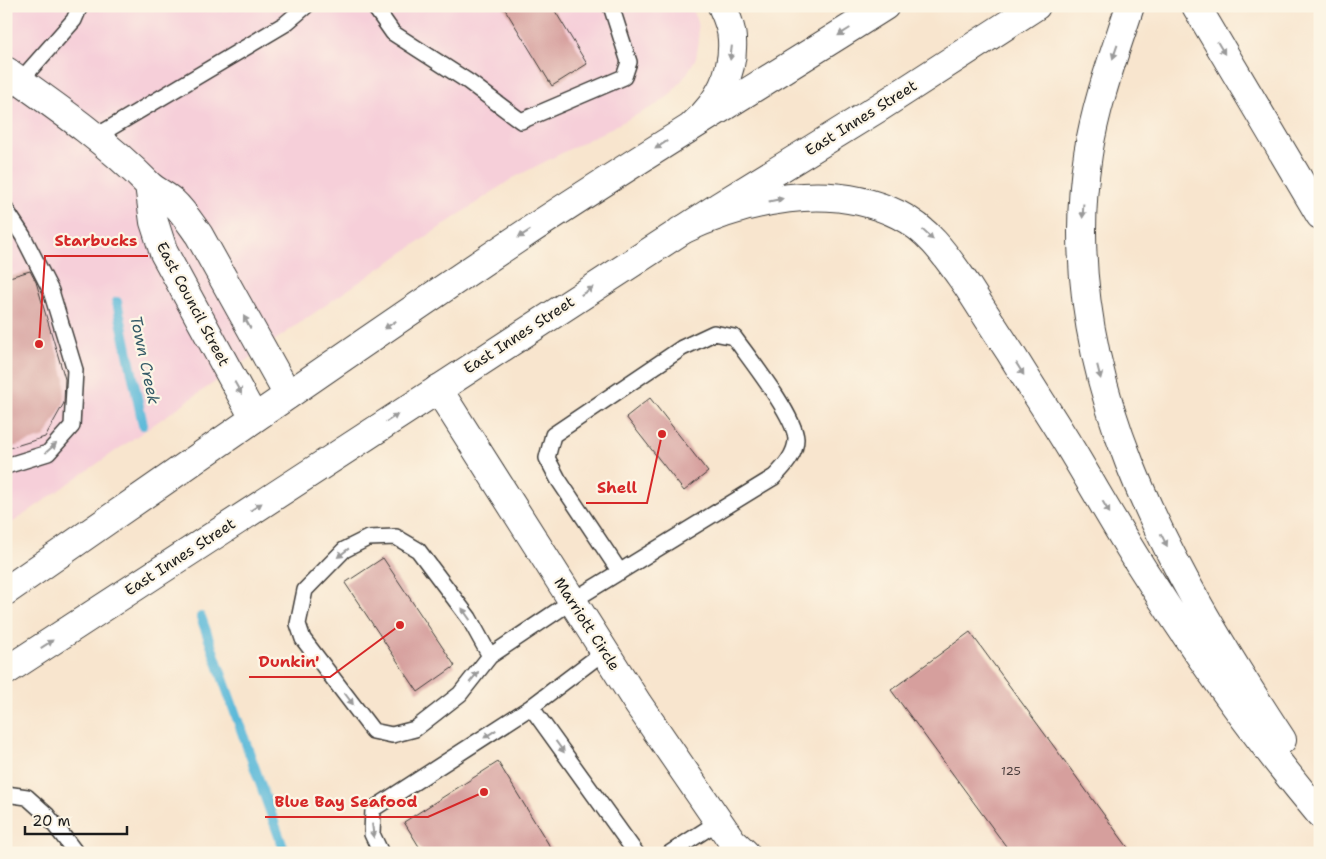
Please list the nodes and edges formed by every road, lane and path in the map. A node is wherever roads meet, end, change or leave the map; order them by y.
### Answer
1 (80, 6) edge
2 (306, 6) edge
3 (374, 6) edge
4 (611, 6) edge
5 (722, 6) edge
6 (885, 6) edge
7 (1036, 6) edge
8 (1130, 6) edge
9 (1196, 6) edge
10 (11, 82) edge
11 (694, 124) junction
12 (95, 136) junction
13 (150, 185) junction
14 (6, 210) edge
15 (1320, 215) edge
16 (680, 231) junction
17 (438, 389) junction
18 (288, 395) junction
19 (254, 418) junction
20 (6, 466) edge
21 (620, 572) junction
22 (6, 591) edge
23 (572, 601) junction
24 (605, 651) junction
25 (490, 656) junction
26 (6, 671) edge
27 (531, 707) junction
28 (6, 794) edge
29 (1320, 797) edge
30 (1320, 814) edge
31 (718, 822) junction
32 (76, 853) edge
33 (381, 853) edge
34 (636, 853) edge
35 (670, 853) edge
36 (745, 853) edge

1 - 10 lane
2 - 12 lane
3 - 4 lane
5 -> 11 main road
6 -> 11 main road
7 - 16 main road, East Innes Street
8 -> 29 main road
9 -> 15 main road
10 - 12 main road
11 -> 18 main road
12 - 13 main road
18 -> 13 main road
13 -> 19 main road, East Council Street
20 -> 14 lane
17 -> 16 main road, East Innes Street
16 -> 30 main road
17 - 23 main road, Marriott Circle
26 -> 17 main road, East Innes Street
18 - 19 main road
19 - 22 main road
21 - 21 lane
21 - 23 lane
23 - 24 main road, Marriott Circle
23 - 25 lane
24 - 27 lane
24 - 31 main road, Marriott Circle
25 -> 25 lane
27 -> 33 lane
27 -> 34 lane
28 - 32 lane
31 - 35 lane
31 - 36 main road, Marriott Circle

